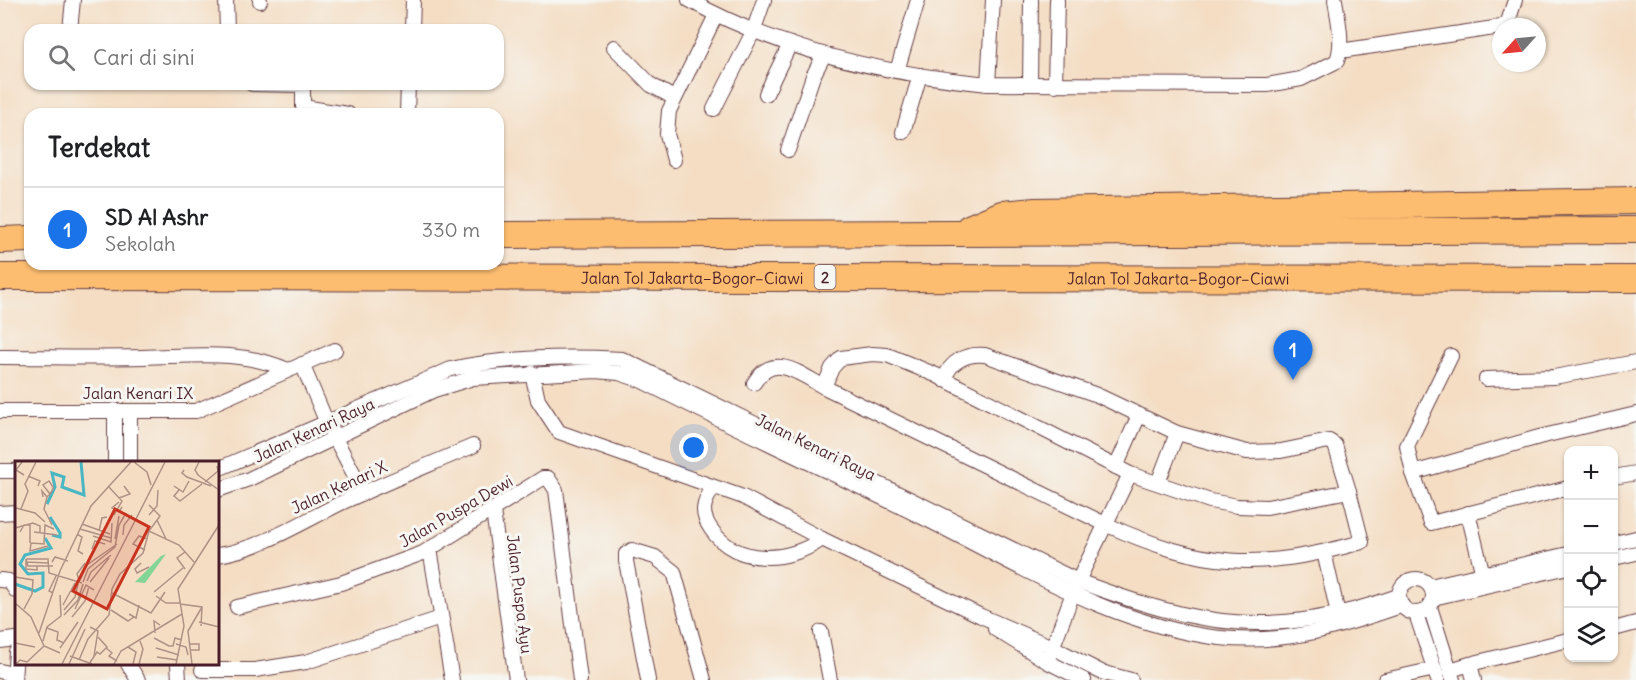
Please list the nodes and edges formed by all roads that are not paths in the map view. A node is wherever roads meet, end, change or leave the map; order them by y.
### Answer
1 (73, 0) edge
2 (226, 0) edge
3 (413, 0) edge
4 (689, 0) edge
5 (765, 0) edge
6 (918, 0) edge
7 (993, 0) edge
8 (1032, 0) edge
9 (1056, 0) edge
10 (1335, 0) edge
11 (1515, 0) edge
12 (717, 15) junction
13 (71, 24) edge
14 (227, 24) edge
15 (412, 24) edge
16 (753, 32) junction
17 (790, 44) junction
18 (614, 47) dead end
19 (1340, 51) junction
20 (824, 55) junction
21 (897, 71) junction
22 (920, 75) junction
23 (988, 84) junction
24 (1030, 84) junction
25 (1055, 85) junction
26 (303, 90) edge
27 (408, 90) edge
28 (766, 94) dead end
29 (674, 98) junction
30 (309, 108) edge
31 (407, 108) edge
32 (714, 109) dead end
33 (903, 132) dead end
34 (788, 150) dead end
35 (674, 160) dead end
36 (1636, 201) edge
37 (1636, 230) edge
38 (960, 233) junction
39 (504, 235) edge
40 (24, 239) edge
41 (0, 240) edge
42 (0, 277) edge
43 (1636, 279) edge
44 (335, 350) dead end
45 (0, 357) edge
46 (1451, 357) dead end
47 (1636, 362) edge
48 (302, 364) junction
49 (548, 365) junction
50 (288, 370) junction
51 (532, 373) junction
52 (944, 380) junction
53 (1486, 380) dead end
54 (754, 382) dead end
55 (824, 387) junction
56 (115, 410) junction
57 (0, 411) edge
58 (130, 411) junction
59 (1636, 414) edge
60 (1139, 415) junction
61 (327, 423) junction
62 (1177, 433) junction
63 (335, 439) junction
64 (473, 446) dead end
65 (115, 461) edge
66 (130, 461) edge
67 (1116, 467) junction
68 (219, 469) edge
69 (1413, 473) junction
70 (1636, 473) edge
71 (1130, 474) junction
72 (1618, 476) edge
73 (1158, 483) junction
74 (713, 488) junction
75 (1564, 489) edge
76 (219, 490) edge
77 (1349, 491) junction
78 (364, 492) junction
79 (493, 511) junction
80 (15, 512) edge
81 (0, 513) edge
82 (1468, 513) junction
83 (1105, 524) junction
84 (1636, 538) edge
85 (822, 539) junction
86 (1618, 542) edge
87 (426, 551) junction
88 (1324, 552) junction
89 (1636, 553) edge
90 (219, 555) edge
91 (1564, 555) edge
92 (1618, 557) edge
93 (1564, 568) edge
94 (1483, 575) junction
95 (0, 579) edge
96 (1076, 587) junction
97 (15, 590) edge
98 (1431, 597) junction
99 (1400, 601) junction
100 (237, 608) dead end
101 (1338, 614) junction
102 (1416, 614) junction
103 (981, 616) junction
104 (437, 619) junction
105 (1636, 623) edge
106 (1618, 628) edge
107 (821, 632) dead end
108 (15, 639) edge
109 (0, 641) edge
110 (1564, 641) edge
111 (1052, 647) junction
112 (1048, 662) junction
113 (1470, 664) junction
114 (129, 665) edge
115 (178, 665) edge
116 (202, 670) dead end
117 (0, 671) edge
118 (1437, 675) edge
119 (1451, 675) edge
120 (1100, 676) edge
121 (14, 677) edge
122 (1407, 678) edge
123 (138, 680) edge
124 (179, 680) edge
125 (445, 680) edge
126 (452, 680) edge
127 (516, 680) edge
128 (580, 680) edge
129 (648, 680) edge
130 (704, 680) edge
131 (830, 680) edge
132 (1084, 680) edge
133 (1131, 680) edge
134 (1385, 680) edge
135 (1474, 680) edge

1 - 13 street
2 - 14 street
3 - 15 street
4 - 12 street
5 - 16 street
6 - 21 street
7 - 23 street
8 - 24 street
9 - 25 street
10 - 19 street
11 - 19 street
12 - 16 street
12 - 29 street
16 - 17 street
16 - 32 street
17 - 20 street
17 - 28 street
18 - 29 street
19 - 25 street
20 - 21 street
20 - 34 street
21 - 22 street
22 - 23 street
22 - 33 street
23 - 24 street
24 - 25 street
26 - 30 street
27 - 31 street
29 - 35 street
36 - 38 highway
37 - 38 highway
38 - 39 highway
40 - 41 highway
42 - 43 highway, Jalan Tol Jakarta–Bogor–Ciawi / 2
44 - 48 street, Jalan Kenari IX
45 - 50 street
46 - 69 street
47 - 53 street
48 - 50 street, Jalan Kenari IX
48 - 61 street
49 - 51 street, Jalan Kenari Raya
49 - 61 street, Jalan Kenari Raya
49 - 96 street, Jalan Kenari Raya
50 - 58 street, Jalan Kenari IX
51 - 63 street, Jalan Kenari Raya
51 - 74 street
52 - 55 street
52 - 60 street
52 - 67 street
54 - 55 street
55 - 83 street
56 - 57 street, Jalan Kenari IX
56 - 58 street, Jalan Kenari IX
56 - 65 street
58 - 66 street
59 - 69 street
60 - 62 street
60 - 67 street
61 - 63 street
61 - 68 street, Jalan Kenari Raya
62 - 73 street
62 - 77 street
63 - 76 street, Jalan Kenari Raya
63 - 78 street
64 - 78 street, Jalan Kenari X
67 - 71 street
69 - 82 street
70 - 72 street
71 - 73 street
71 - 83 street
73 - 77 street
74 - 85 street
74 - 85 street
75 - 82 street
77 - 88 street
78 - 90 street, Jalan Kenari X
79 - 87 street, Jalan Puspa Dewi
79 - 127 street, Jalan Puspa Ayu
79 - 128 street, Jalan Puspa Dewi
80 - 81 street
82 - 94 street
83 - 88 street
83 - 96 street
84 - 86 street
85 - 103 street
87 - 100 street, Jalan Puspa Dewi
87 - 104 street
88 - 101 street
89 - 92 street
91 - 94 street
93 - 98 street
94 - 98 street
95 - 97 street
96 - 99 street, Jalan Kenari Raya
96 - 101 street, Jalan Kenari Raya
96 - 111 street
98 - 99 street
98 - 102 street
98 - 119 street
99 - 101 street, Jalan Kenari Raya
99 - 102 street
102 - 118 street
103 - 111 street
103 - 112 street
104 - 116 street
104 - 125 street
104 - 126 street
105 - 106 street
107 - 131 street
108 - 109 street
110 - 113 street
111 - 112 street
111 - 120 street
112 - 132 street
113 - 119 street
113 - 135 street
114 - 123 street
115 - 124 street
117 - 121 street
118 - 122 street
120 - 133 street
122 - 134 street
129 - 130 street

